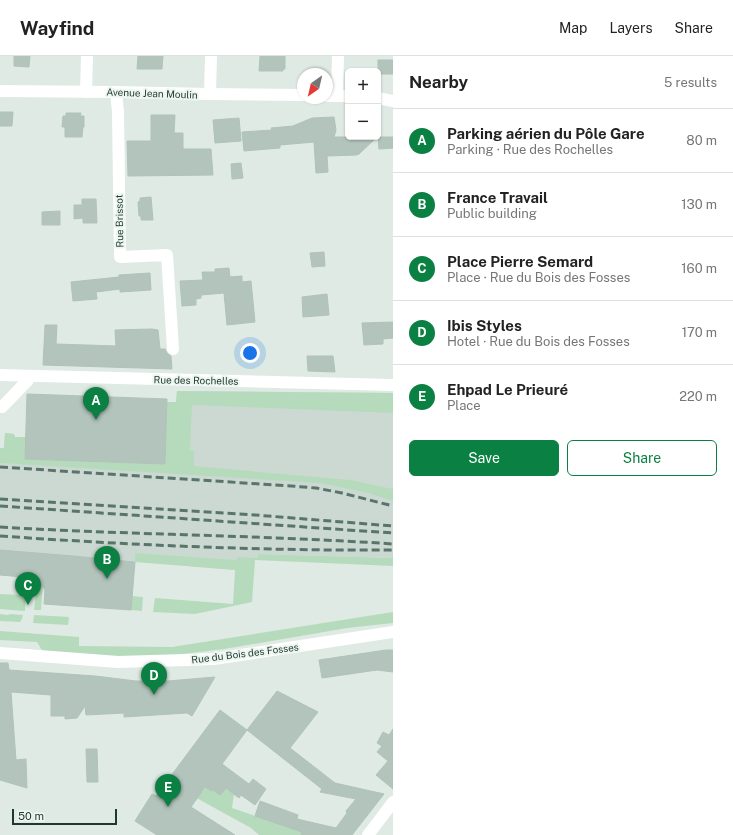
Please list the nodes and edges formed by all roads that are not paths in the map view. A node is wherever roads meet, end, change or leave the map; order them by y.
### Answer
1 (87, 56) edge
2 (211, 56) edge
3 (338, 56) edge
4 (0, 91) edge
5 (86, 92) junction
6 (116, 92) junction
7 (210, 94) junction
8 (297, 95) edge
9 (337, 96) edge
10 (381, 98) edge
11 (393, 100) edge
12 (173, 349) dead end
13 (0, 375) edge
14 (28, 380) dead end
15 (393, 384) edge
16 (0, 407) edge
17 (393, 632) edge
18 (393, 640) edge
19 (0, 653) edge
20 (0, 658) edge
21 (393, 802) edge
22 (368, 835) edge

1 - 5 street
2 - 7 street
3 - 9 street
4 - 5 street, Avenue Jean Moulin
5 - 6 street, Avenue Jean Moulin
6 - 7 street, Avenue Jean Moulin
6 - 12 street, Rue Brissot
7 - 8 street, Avenue Jean Moulin
10 - 11 street
13 - 15 street, Rue des Rochelles
14 - 16 street
17 - 19 street, Rue du Bois des Fosses
18 - 20 street, Rue du Bois des Fosses
21 - 22 street

